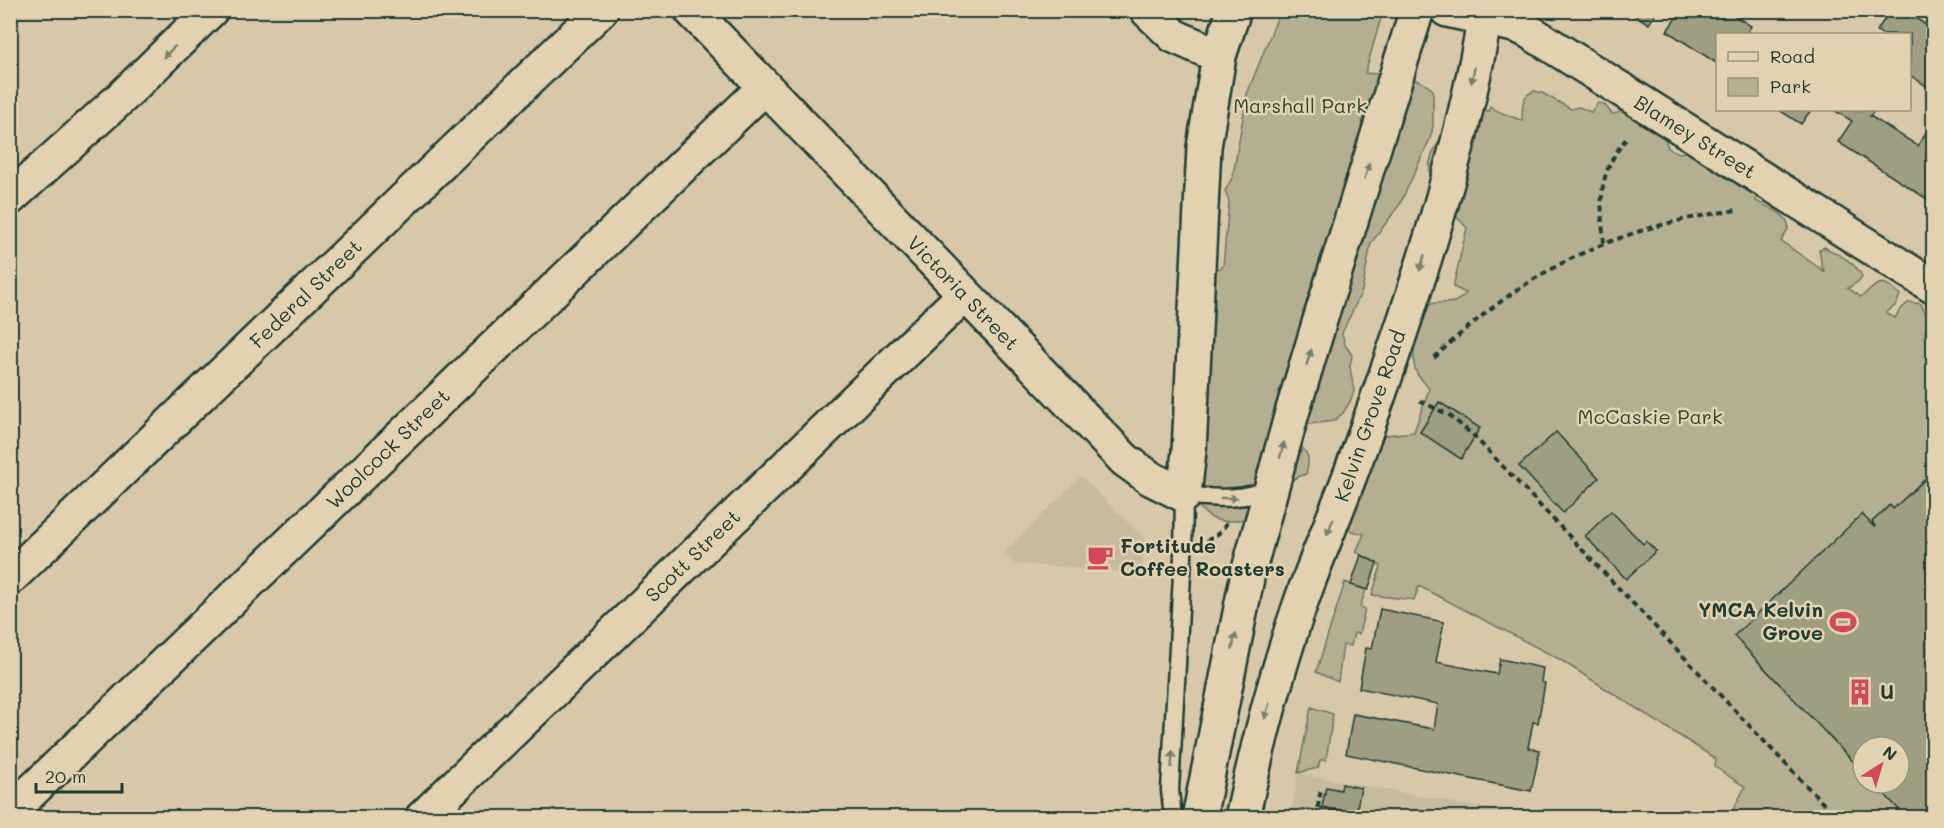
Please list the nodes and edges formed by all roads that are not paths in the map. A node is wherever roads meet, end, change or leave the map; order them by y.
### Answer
1 (210, 10) edge
2 (601, 10) edge
3 (691, 10) edge
4 (1147, 10) edge
5 (1234, 10) edge
6 (1417, 10) edge
7 (1447, 10) edge
8 (1485, 14) edge
9 (1219, 56) junction
10 (765, 87) junction
11 (10, 198) edge
12 (1934, 288) edge
13 (964, 295) junction
14 (1273, 487) junction
15 (1184, 495) junction
16 (10, 578) edge
17 (10, 812) edge
18 (422, 818) edge
19 (1173, 818) edge
20 (1199, 818) edge
21 (1242, 818) edge

1 -> 11 street
2 - 16 street, Federal Street
3 - 10 street, Victoria Street
4 - 9 street
5 - 9 street
14 -> 6 street
7 - 8 street, Blamey Street
8 - 12 street, Blamey Street
8 -> 21 street, Kelvin Grove Road
9 - 15 street
10 - 13 street, Victoria Street
10 - 17 street, Woolcock Street
13 - 15 street, Victoria Street
13 - 18 street, Scott Street
15 -> 14 lane, Victoria Street
20 -> 14 street
19 -> 15 lane

